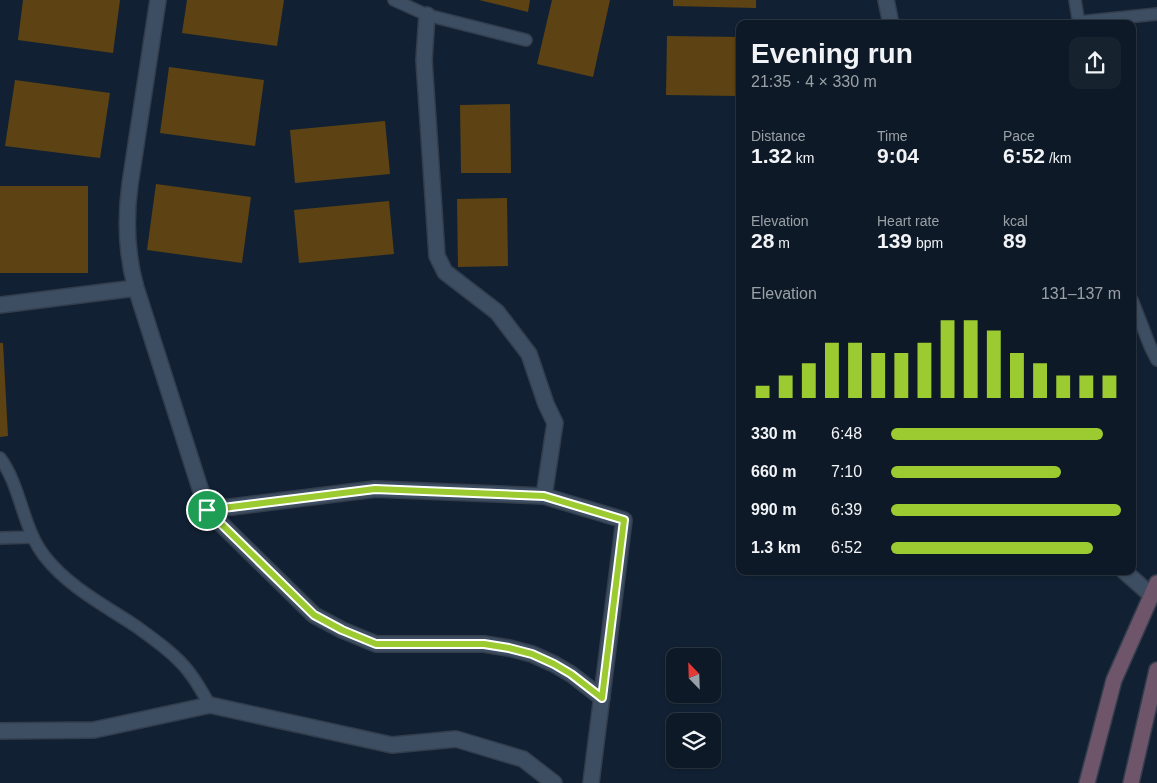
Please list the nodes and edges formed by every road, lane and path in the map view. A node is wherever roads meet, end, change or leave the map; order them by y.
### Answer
1 (158, 0) edge
2 (394, 0) edge
3 (886, 0) edge
4 (1075, 0) edge
5 (1157, 14) edge
6 (427, 15) junction
7 (890, 20) edge
8 (1078, 20) edge
9 (1105, 20) edge
10 (526, 40) dead end
11 (136, 288) junction
12 (0, 305) edge
13 (1136, 310) edge
14 (1157, 360) edge
15 (0, 458) edge
16 (544, 496) junction
17 (207, 510) junction
18 (32, 536) junction
19 (0, 538) edge
20 (1131, 575) edge
21 (1154, 589) edge
22 (1157, 670) edge
23 (602, 698) junction
24 (210, 704) junction
25 (0, 732) edge
26 (554, 783) edge
27 (590, 783) edge
28 (1087, 783) edge
29 (1132, 783) edge

1 - 11 street
2 - 6 lane
3 - 7 street
4 - 8 lane
5 - 9 lane
6 - 10 lane
6 - 16 street
11 - 12 street
11 - 17 street
13 - 14 lane
15 - 18 lane
16 - 17 street
16 - 23 street
17 - 23 street
18 - 19 lane
18 - 24 lane
20 - 21 street
21 - 28 main road
22 - 29 main road
23 - 27 street
24 - 25 street
24 - 26 street

